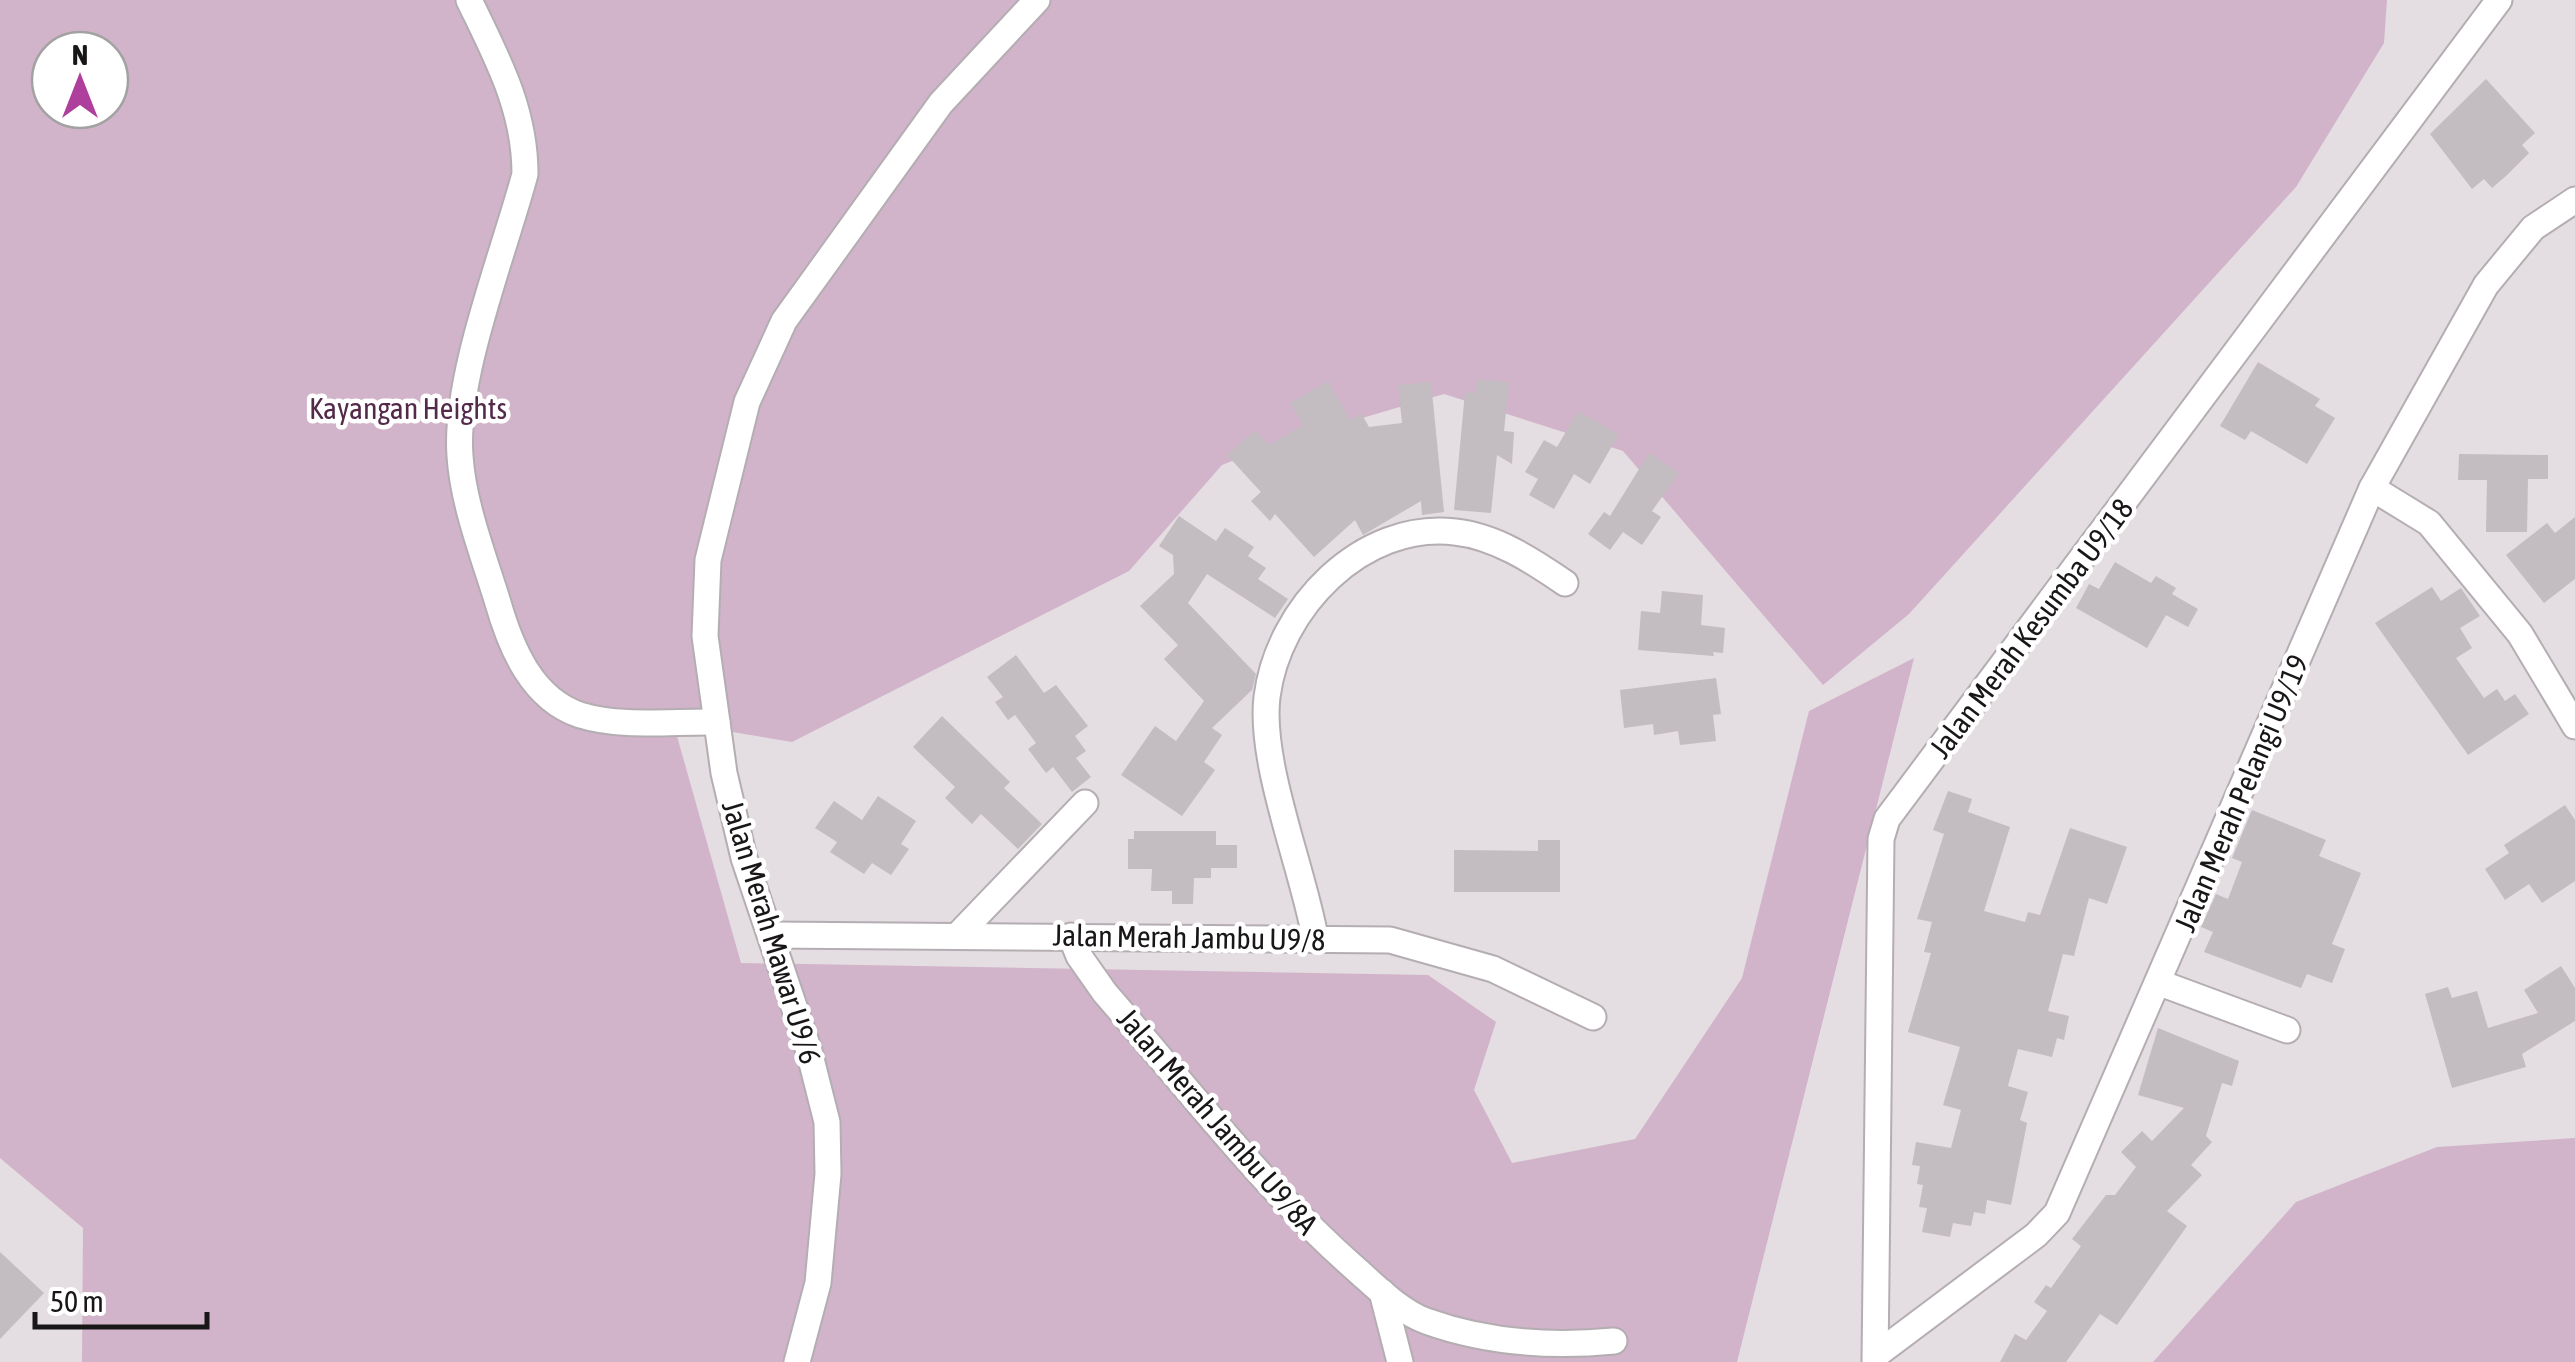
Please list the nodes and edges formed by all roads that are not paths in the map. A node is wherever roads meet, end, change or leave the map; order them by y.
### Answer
1 (469, 0) edge
2 (1037, 0) edge
3 (2499, 0) edge
4 (2575, 200) edge
5 (2372, 488) junction
6 (1566, 583) dead end
7 (717, 722) junction
8 (2575, 726) edge
9 (1085, 803) dead end
10 (770, 935) junction
11 (958, 936) junction
12 (1071, 936) junction
13 (1315, 937) junction
14 (2160, 984) junction
15 (1593, 1018) dead end
16 (2287, 1030) dead end
17 (1382, 1292) junction
18 (1614, 1342) dead end
19 (1876, 1358) edge
20 (797, 1362) edge
21 (1400, 1362) edge

1 - 7 street
2 - 7 street, Jalan Merah Mawar U9/6
3 - 19 street, Jalan Merah Kesumba U9/18
4 - 5 street, Jalan Merah Pelangi U9/19
5 - 8 street
5 - 14 street, Jalan Merah Pelangi U9/19
6 - 13 street
7 - 10 street, Jalan Merah Mawar U9/6
9 - 11 street
10 - 11 street, Jalan Merah Jambu U9/8
10 - 20 street, Jalan Merah Mawar U9/6
11 - 12 street, Jalan Merah Jambu U9/8
12 - 13 street, Jalan Merah Jambu U9/8
12 - 17 street, Jalan Merah Jambu U9/8A
13 - 15 street, Jalan Merah Jambu U9/8
14 - 16 street
14 - 19 street, Jalan Merah Pelangi U9/19
17 - 18 street, Jalan Merah Jambu U9/8A
17 - 21 street

